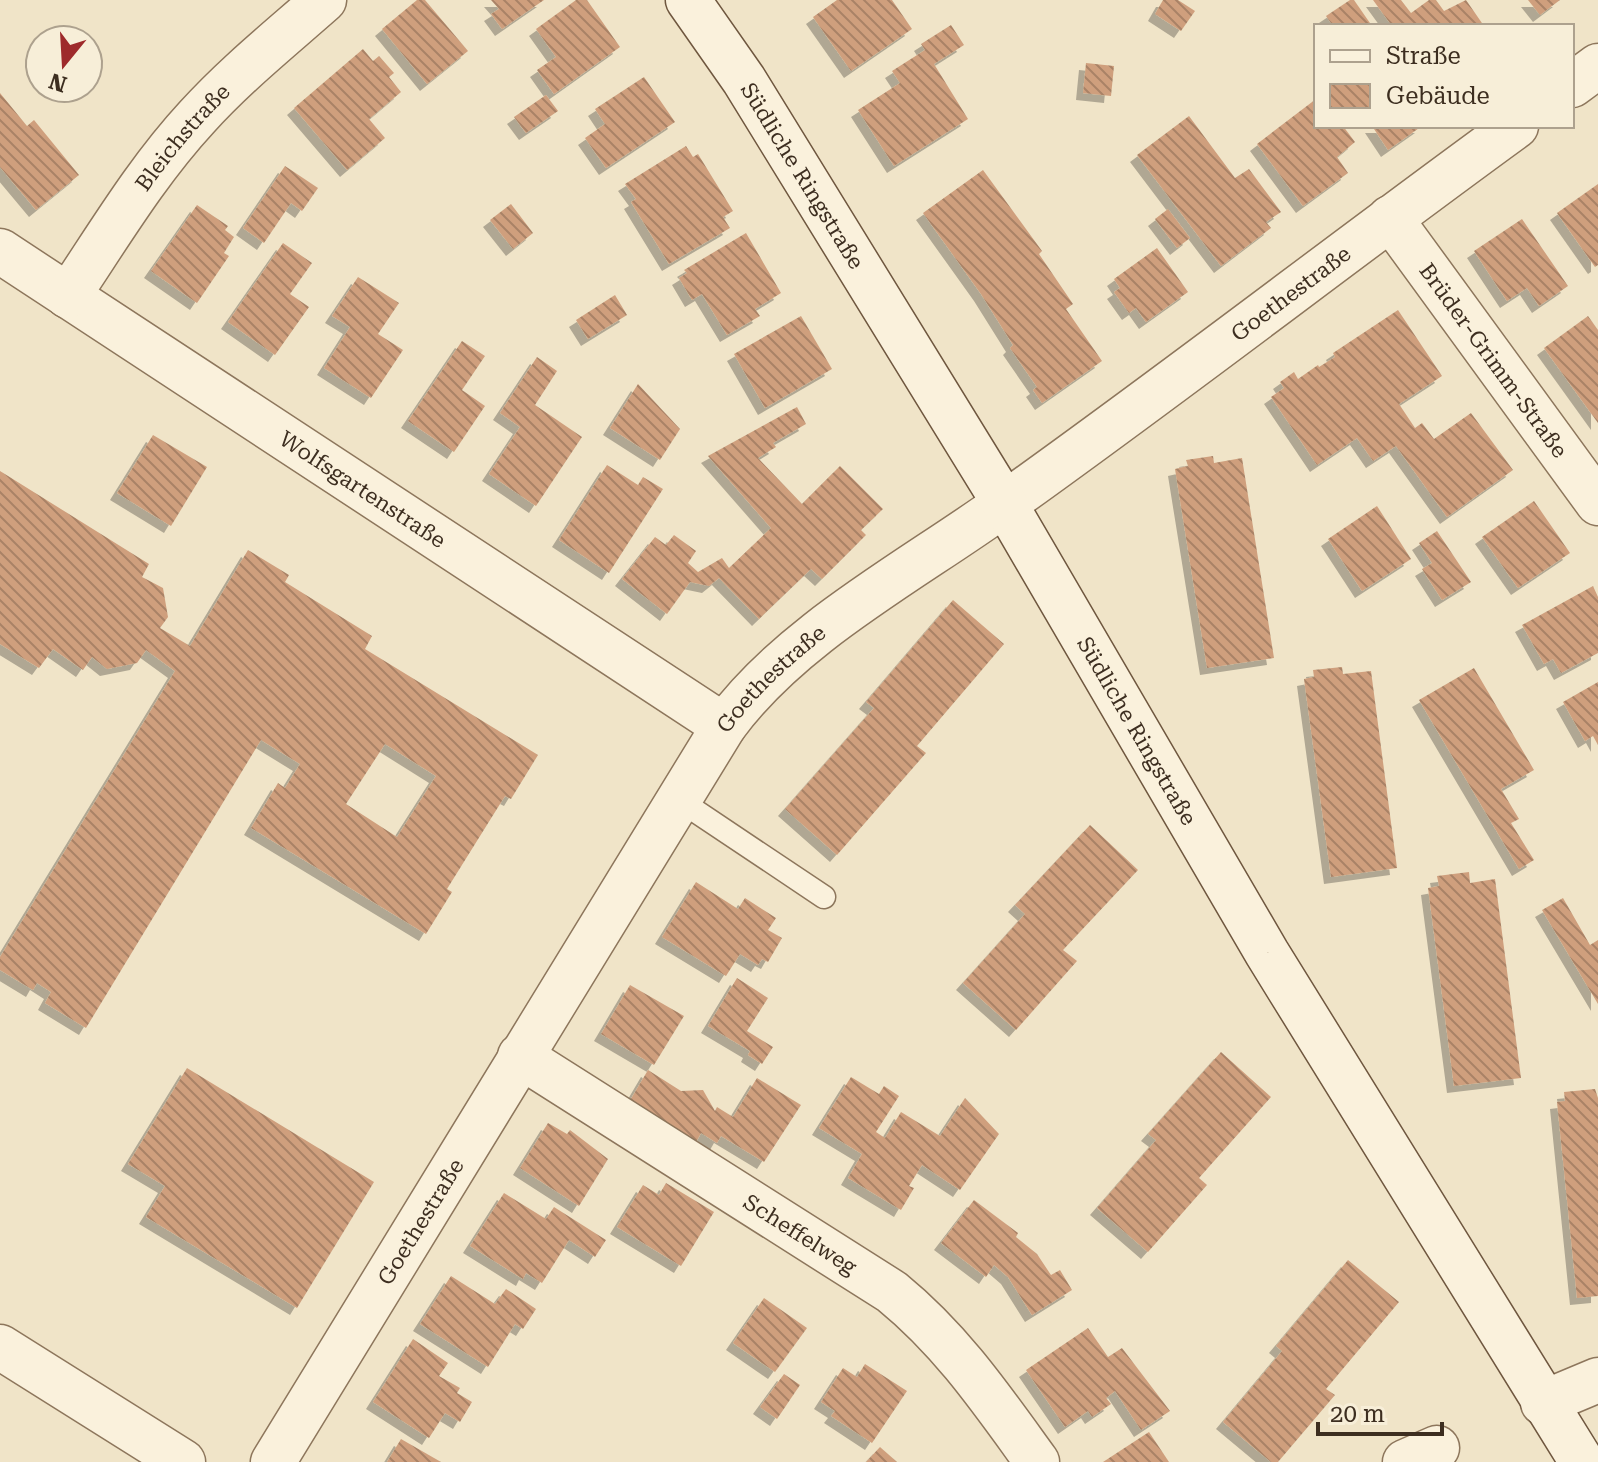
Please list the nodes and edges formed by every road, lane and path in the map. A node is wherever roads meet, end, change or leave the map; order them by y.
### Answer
1 (324, 0) edge
2 (688, 0) edge
3 (1598, 66) edge
4 (1574, 84) edge
5 (1513, 128) edge
6 (1390, 218) junction
7 (0, 251) edge
8 (68, 296) junction
9 (1598, 503) edge
10 (1005, 504) junction
11 (724, 726) junction
12 (679, 800) junction
13 (824, 897) dead end
14 (520, 1056) junction
15 (0, 1347) edge
16 (1598, 1380) edge
17 (1543, 1403) junction
18 (183, 1462) edge
19 (273, 1462) edge
20 (1037, 1462) edge
21 (1582, 1462) edge

1 - 8 street, Bleichstraße
2 - 10 street, Südliche Ringstraße
3 - 4 street
5 - 6 street, Goethestraße
6 - 9 street, Brüder-Grimm-Straße
6 - 10 street, Goethestraße
7 - 8 street, Wolfsgartenstraße
8 - 11 street, Wolfsgartenstraße
10 - 11 street, Goethestraße
10 - 17 street, Südliche Ringstraße
11 - 12 street, Goethestraße
12 - 13 lane
12 - 14 street, Goethestraße
14 - 19 street, Goethestraße
14 - 20 street, Scheffelweg
15 - 18 street
16 - 17 street
17 - 21 street, Südliche Ringstraße

